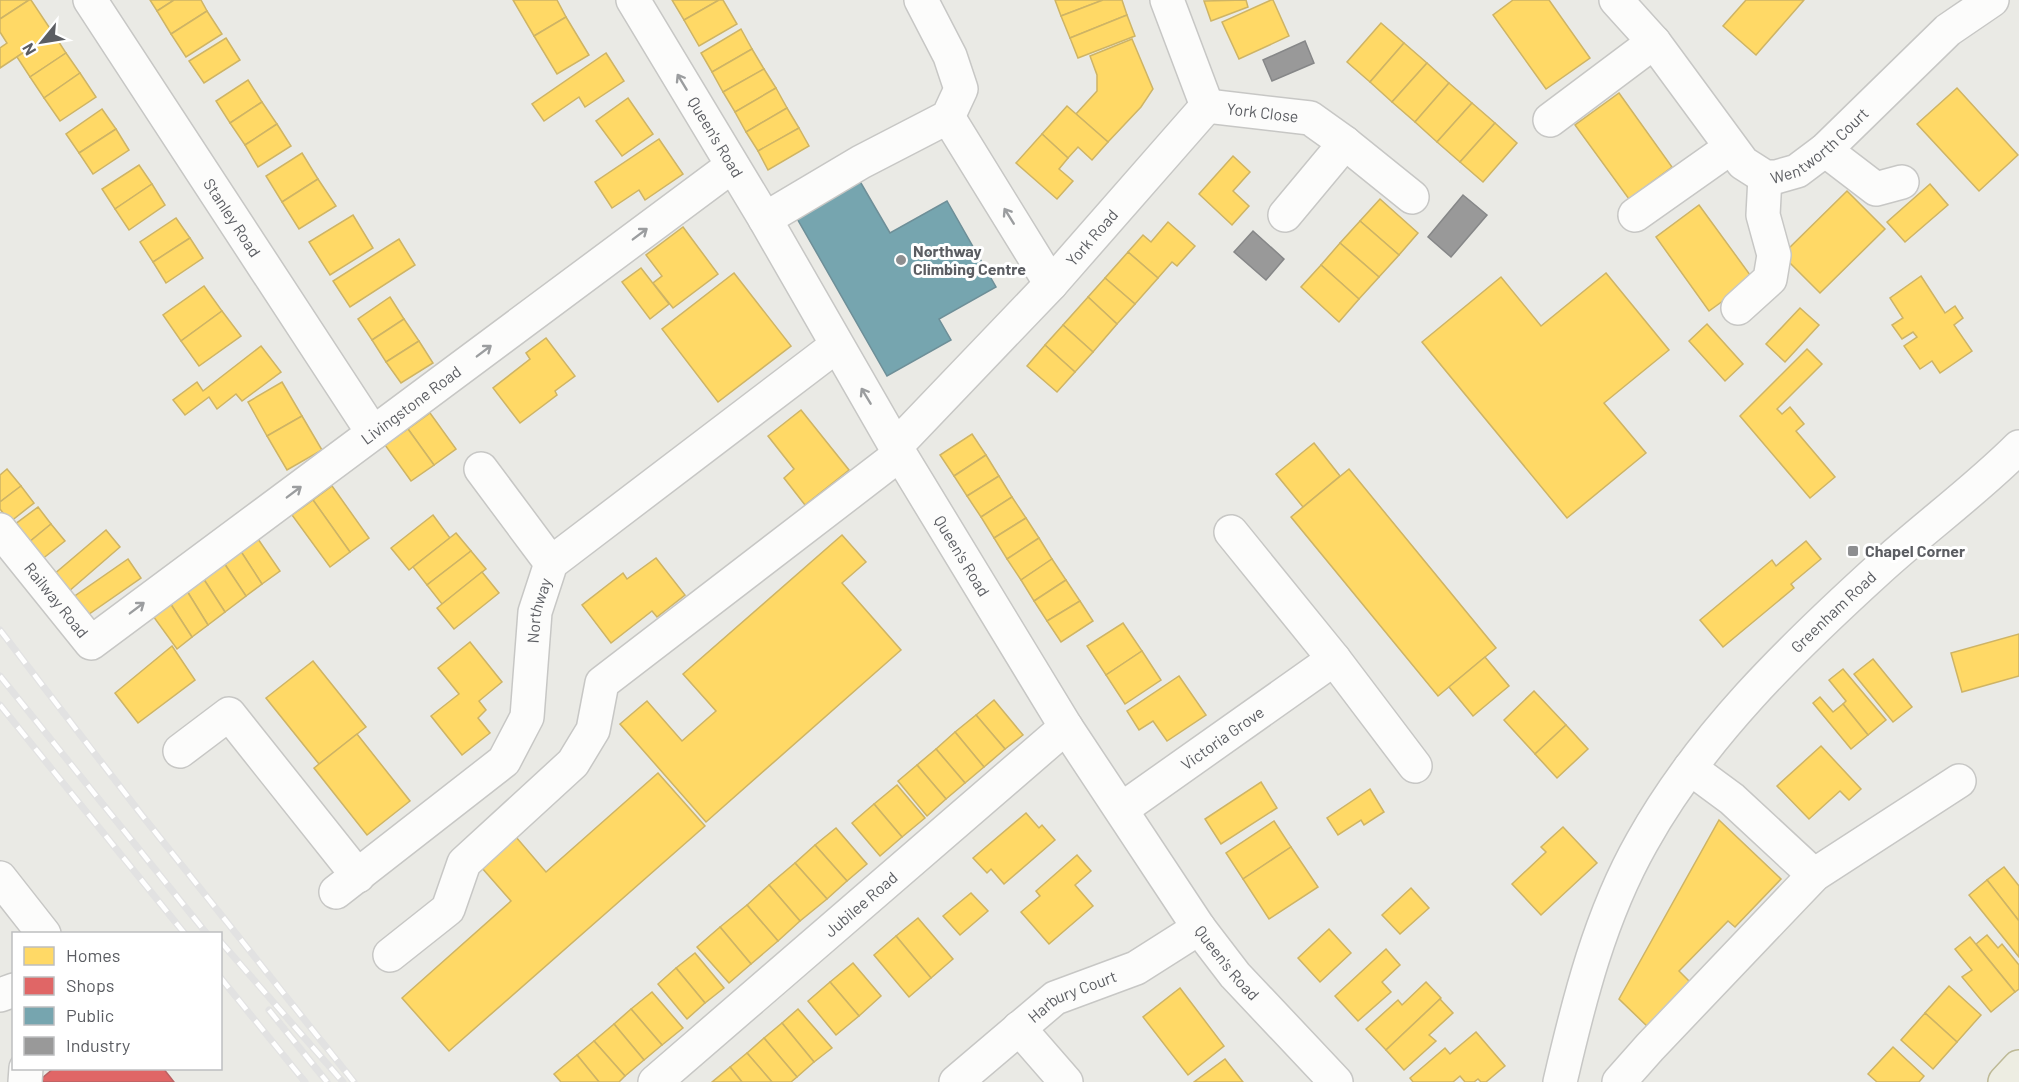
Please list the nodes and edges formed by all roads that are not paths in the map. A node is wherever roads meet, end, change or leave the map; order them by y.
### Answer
1 (90, 0) edge
2 (633, 0) edge
3 (921, 0) edge
4 (1167, 0) edge
5 (1616, 0) edge
6 (1992, 0) edge
7 (1654, 42) junction
8 (1207, 106) junction
9 (948, 117) junction
10 (1550, 120) dead end
11 (1345, 143) junction
12 (1730, 148) junction
13 (1825, 150) junction
14 (732, 166) junction
15 (1765, 177) junction
16 (1902, 182) dead end
17 (1412, 197) dead end
18 (1285, 215) dead end
19 (1635, 215) dead end
20 (765, 219) junction
21 (1051, 284) junction
22 (1738, 309) dead end
23 (836, 346) junction
24 (373, 433) junction
25 (2019, 447) edge
26 (898, 450) junction
27 (481, 470) dead end
28 (0, 530) edge
29 (1231, 532) dead end
30 (551, 563) junction
31 (91, 643) joint
32 (1329, 663) junction
33 (1066, 728) junction
34 (180, 751) dead end
35 (1415, 766) dead end
36 (1690, 768) junction
37 (1959, 781) dead end
38 (1122, 809) junction
39 (1814, 875) junction
40 (0, 878) edge
41 (1199, 928) junction
42 (43, 932) edge
43 (390, 955) dead end
44 (1019, 1028) junction
45 (2019, 1067) edge
46 (655, 1082) edge
47 (956, 1082) edge
48 (1066, 1082) edge
49 (1336, 1082) edge
50 (1560, 1082) edge
51 (1619, 1082) edge
52 (2005, 1082) edge

1 - 24 street, Stanley Road
14 -> 2 street, Queen's Road
3 - 9 street
4 - 8 street
5 - 7 street, Wentworth Court
6 - 13 street, Wentworth Court
7 - 10 street
7 - 12 street, Wentworth Court
8 - 11 street, York Close
8 - 21 street, York Road
9 - 20 street
21 -> 9 street
11 - 17 street, York Close
11 - 18 street
12 - 15 street, Wentworth Court
12 - 19 street
13 - 15 street, Wentworth Court
13 - 16 street
14 - 20 street, Queen's Road
24 -> 14 street, Livingstone Road
15 - 22 street
20 - 23 street, Queen's Road
21 - 26 street, York Road
26 -> 23 street, Queen's Road
23 - 30 street, Northway
31 -> 24 street, Livingstone Road
25 - 36 street, Greenham Road
26 - 33 street, Queen's Road
26 - 43 street, York Road
27 - 30 street
28 - 31 street, Railway Road
29 - 32 street
30 - 34 street, Northway
32 - 35 street
32 - 38 street, Victoria Grove
33 - 38 street, Queen's Road
33 - 46 street, Jubilee Road
36 - 39 street
36 - 50 street, Greenham Road
37 - 39 street
38 - 41 street, Queen's Road
39 - 51 street
40 - 42 street
41 - 44 street, Harbury Court
41 - 49 street, Queen's Road
44 - 47 street, Harbury Court
44 - 48 street
45 - 52 highway

